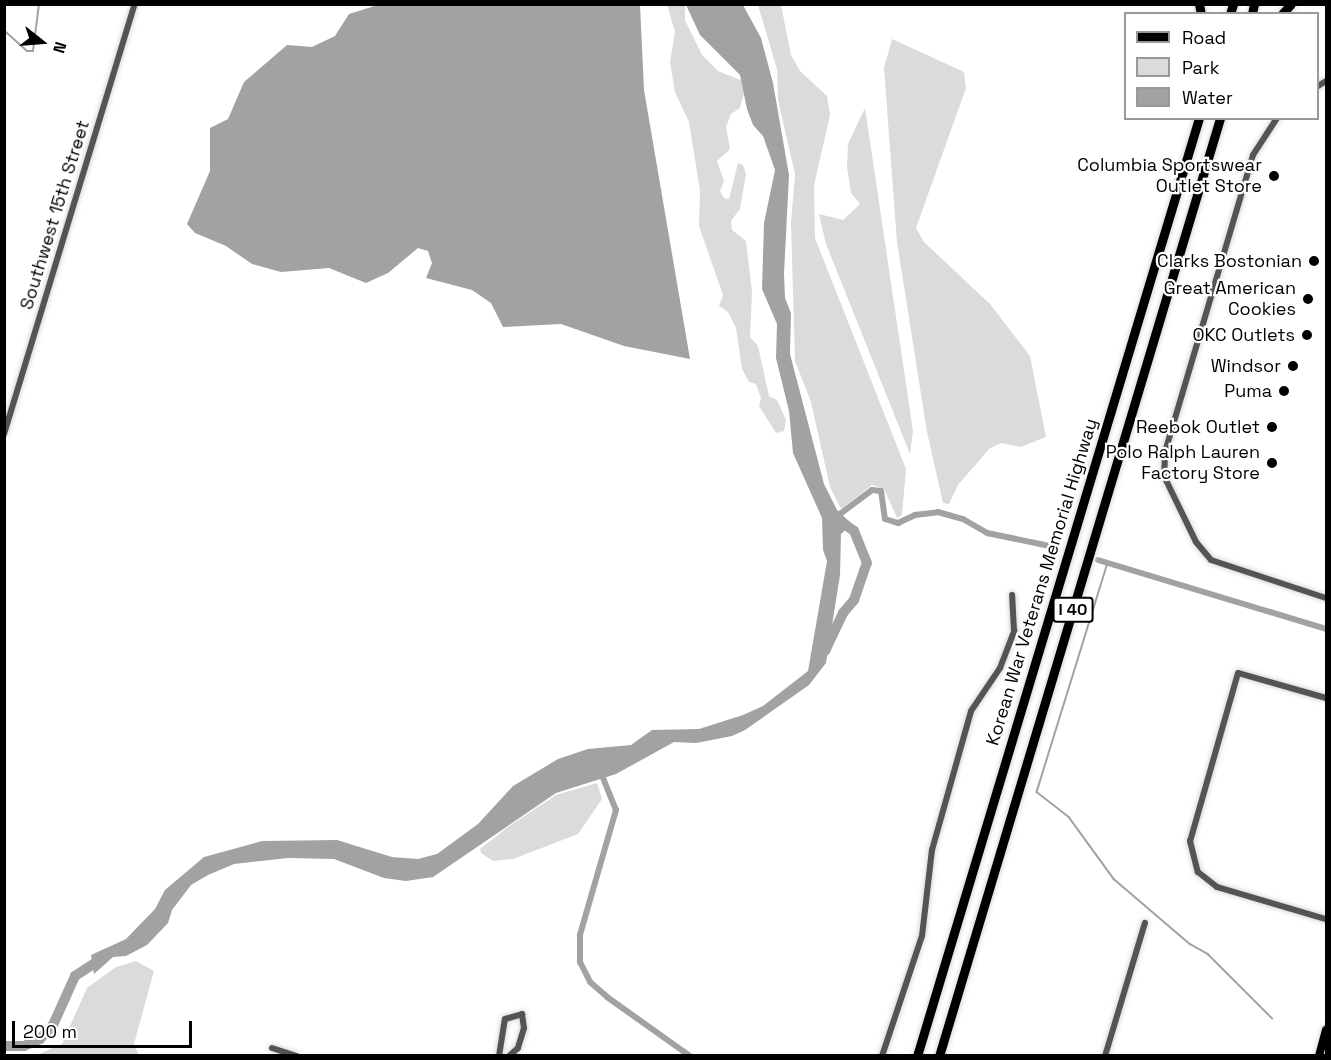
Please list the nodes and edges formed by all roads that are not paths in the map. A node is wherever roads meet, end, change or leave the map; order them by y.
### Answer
1 (135, 4) edge
2 (1196, 120) edge
3 (1219, 120) edge
4 (1226, 120) edge
5 (1276, 120) edge
6 (1206, 164) junction
7 (4, 434) edge
8 (1012, 595) dead end
9 (1326, 597) edge
10 (1326, 698) edge
11 (1326, 919) edge
12 (1145, 923) dead end
13 (1326, 1030) edge
14 (272, 1048) dead end
15 (297, 1056) edge
16 (499, 1056) edge
17 (509, 1056) edge
18 (882, 1056) edge
19 (917, 1056) edge
20 (939, 1056) edge
21 (1105, 1056) edge
22 (1319, 1056) edge

1 - 7 street, Southwest 15th Street
2 - 19 highway, Korean War Veterans Memorial Highway / I 40
3 - 6 highway, Korean War Veterans Memorial Highway / I 40
4 - 6 highway
5 - 9 street
6 - 20 highway, Korean War Veterans Memorial Highway / I 40
8 - 18 street
10 - 11 street
12 - 21 street
13 - 22 main road
14 - 15 street
16 - 17 street

